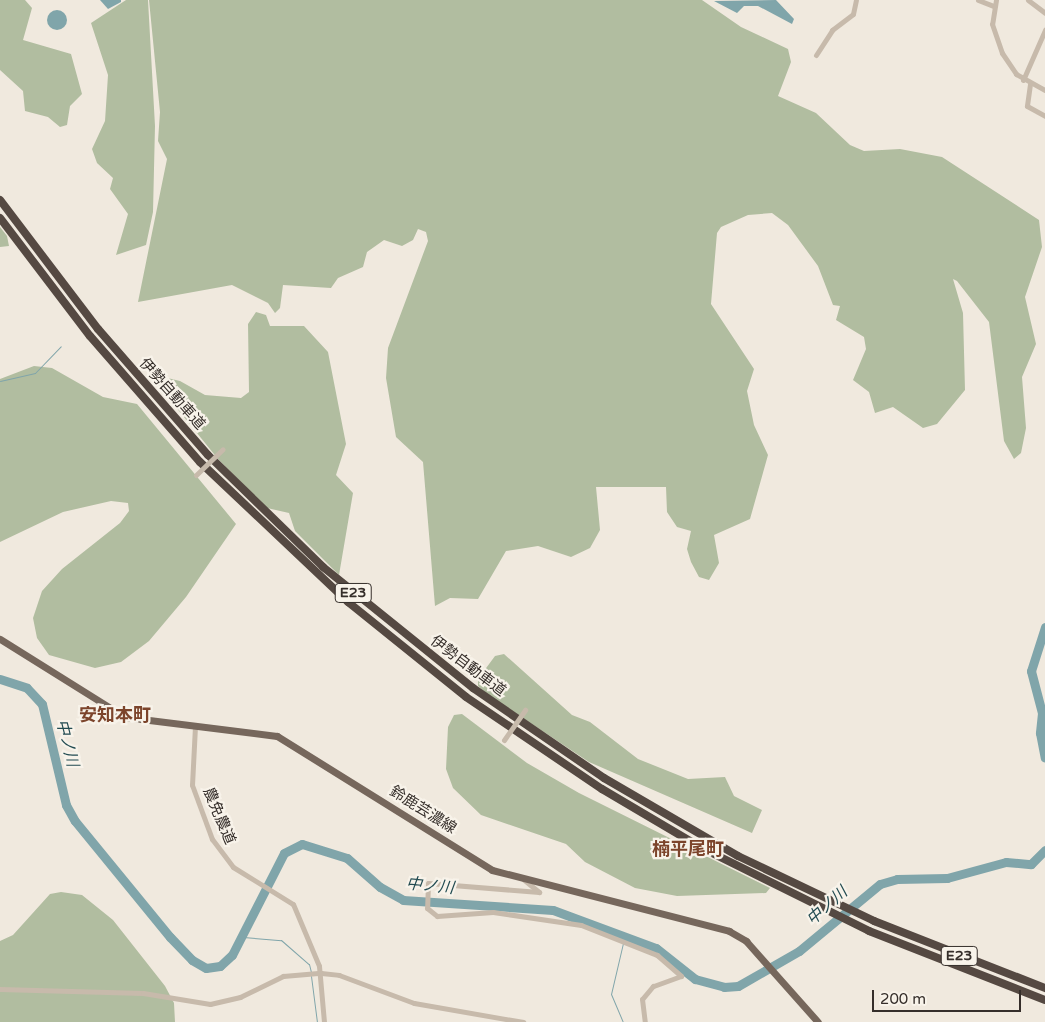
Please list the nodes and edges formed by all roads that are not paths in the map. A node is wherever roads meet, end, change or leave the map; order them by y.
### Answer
1 (856, 0) edge
2 (978, 0) edge
3 (1028, 0) edge
4 (995, 3) edge
5 (1044, 9) edge
6 (1045, 30) edge
7 (816, 55) dead end
8 (1023, 80) junction
9 (1030, 84) junction
10 (1045, 90) edge
11 (1045, 116) edge
12 (0, 200) edge
13 (0, 218) edge
14 (223, 449) dead end
15 (196, 475) dead end
16 (0, 639) edge
17 (525, 710) dead end
18 (195, 726) junction
19 (504, 740) dead end
20 (523, 879) junction
21 (318, 973) junction
22 (1045, 988) edge
23 (0, 989) edge
24 (1045, 1000) edge
25 (324, 1022) edge
26 (523, 1022) edge
27 (645, 1022) edge
28 (818, 1022) edge

1 - 7 street
2 - 4 street
3 - 5 street
4 - 8 street
6 - 8 street
8 - 9 street
9 - 10 street
9 - 11 street
12 - 22 highway, 伊勢自動車道 / E23
13 - 24 highway, 伊勢自動車道 / E23
14 - 15 street, bridge
16 - 18 main road, 鈴鹿芸濃線
17 - 19 street, bridge
18 - 20 main road, 鈴鹿芸濃線
18 - 21 street, 農免農道
20 - 27 street
20 - 28 main road, 鈴鹿芸濃線
21 - 23 street
21 - 25 street, 農免農道
21 - 26 street

